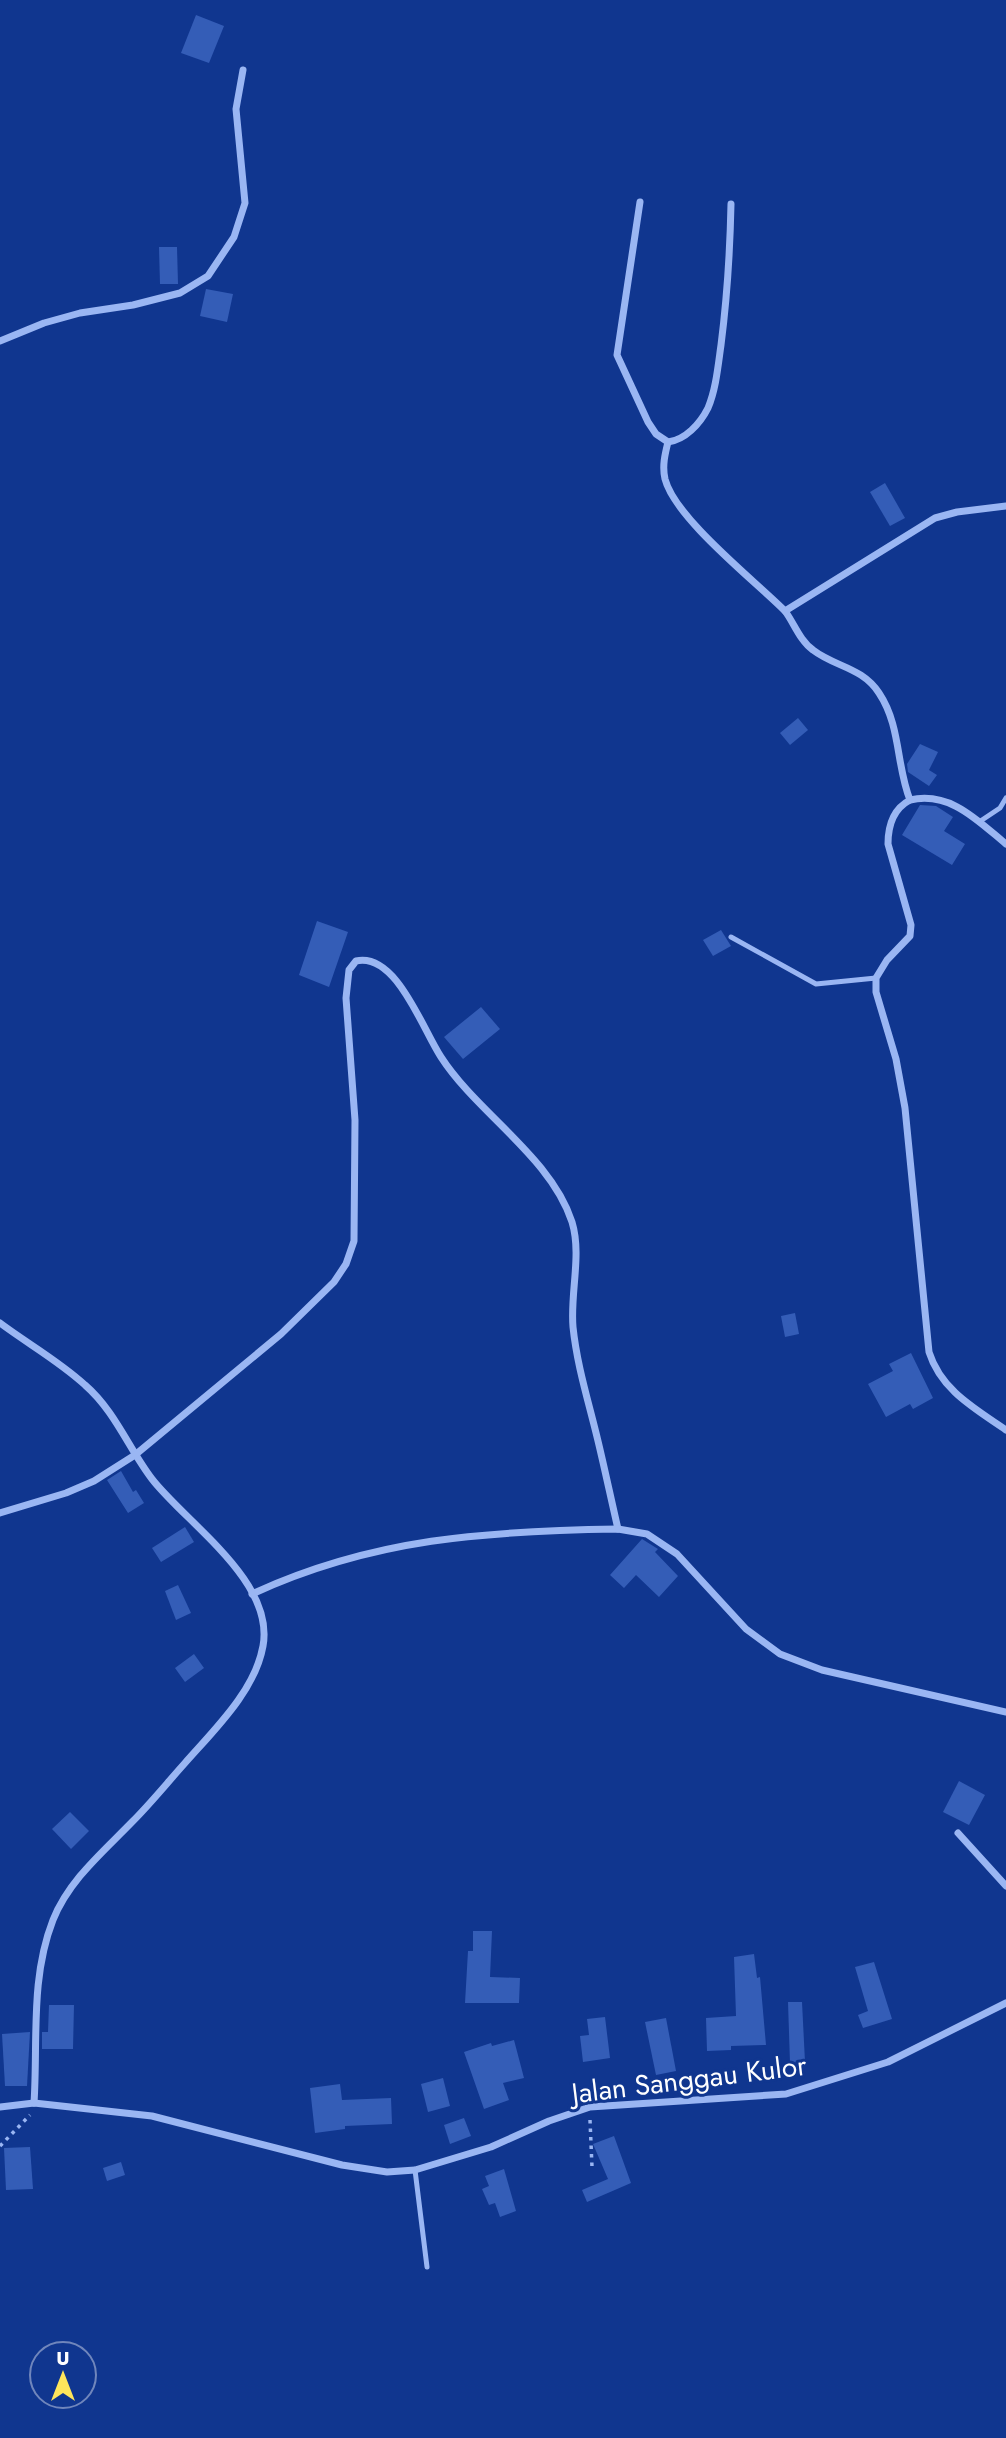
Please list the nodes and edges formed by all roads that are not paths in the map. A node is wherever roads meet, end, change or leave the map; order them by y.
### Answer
1 (243, 69) dead end
2 (640, 202) dead end
3 (731, 204) dead end
4 (0, 341) edge
5 (668, 442) junction
6 (1006, 506) edge
7 (785, 611) junction
8 (1006, 798) edge
9 (910, 800) junction
10 (979, 822) junction
11 (1006, 844) edge
12 (730, 937) dead end
13 (876, 978) junction
14 (0, 1323) edge
15 (1006, 1430) edge
16 (135, 1455) junction
17 (0, 1513) edge
18 (618, 1529) junction
19 (252, 1594) junction
20 (1006, 1712) edge
21 (958, 1833) dead end
22 (1006, 1886) edge
23 (1006, 2003) edge
24 (34, 2103) junction
25 (0, 2107) edge
26 (415, 2169) junction
27 (427, 2267) dead end

1 - 4 street
2 - 5 street
3 - 5 street
5 - 7 street
6 - 7 street
7 - 9 street
8 - 10 lane
9 - 10 street
9 - 13 street
10 - 11 street
12 - 13 lane
13 - 15 street
14 - 16 street
16 - 17 street
16 - 18 street
16 - 19 street
18 - 19 street
18 - 20 street
19 - 24 street
21 - 22 street
23 - 26 street, Jalan Sanggau Kulor
24 - 25 street, Jalan Sanggau Kulor
24 - 26 street, Jalan Sanggau Kulor
26 - 27 lane

